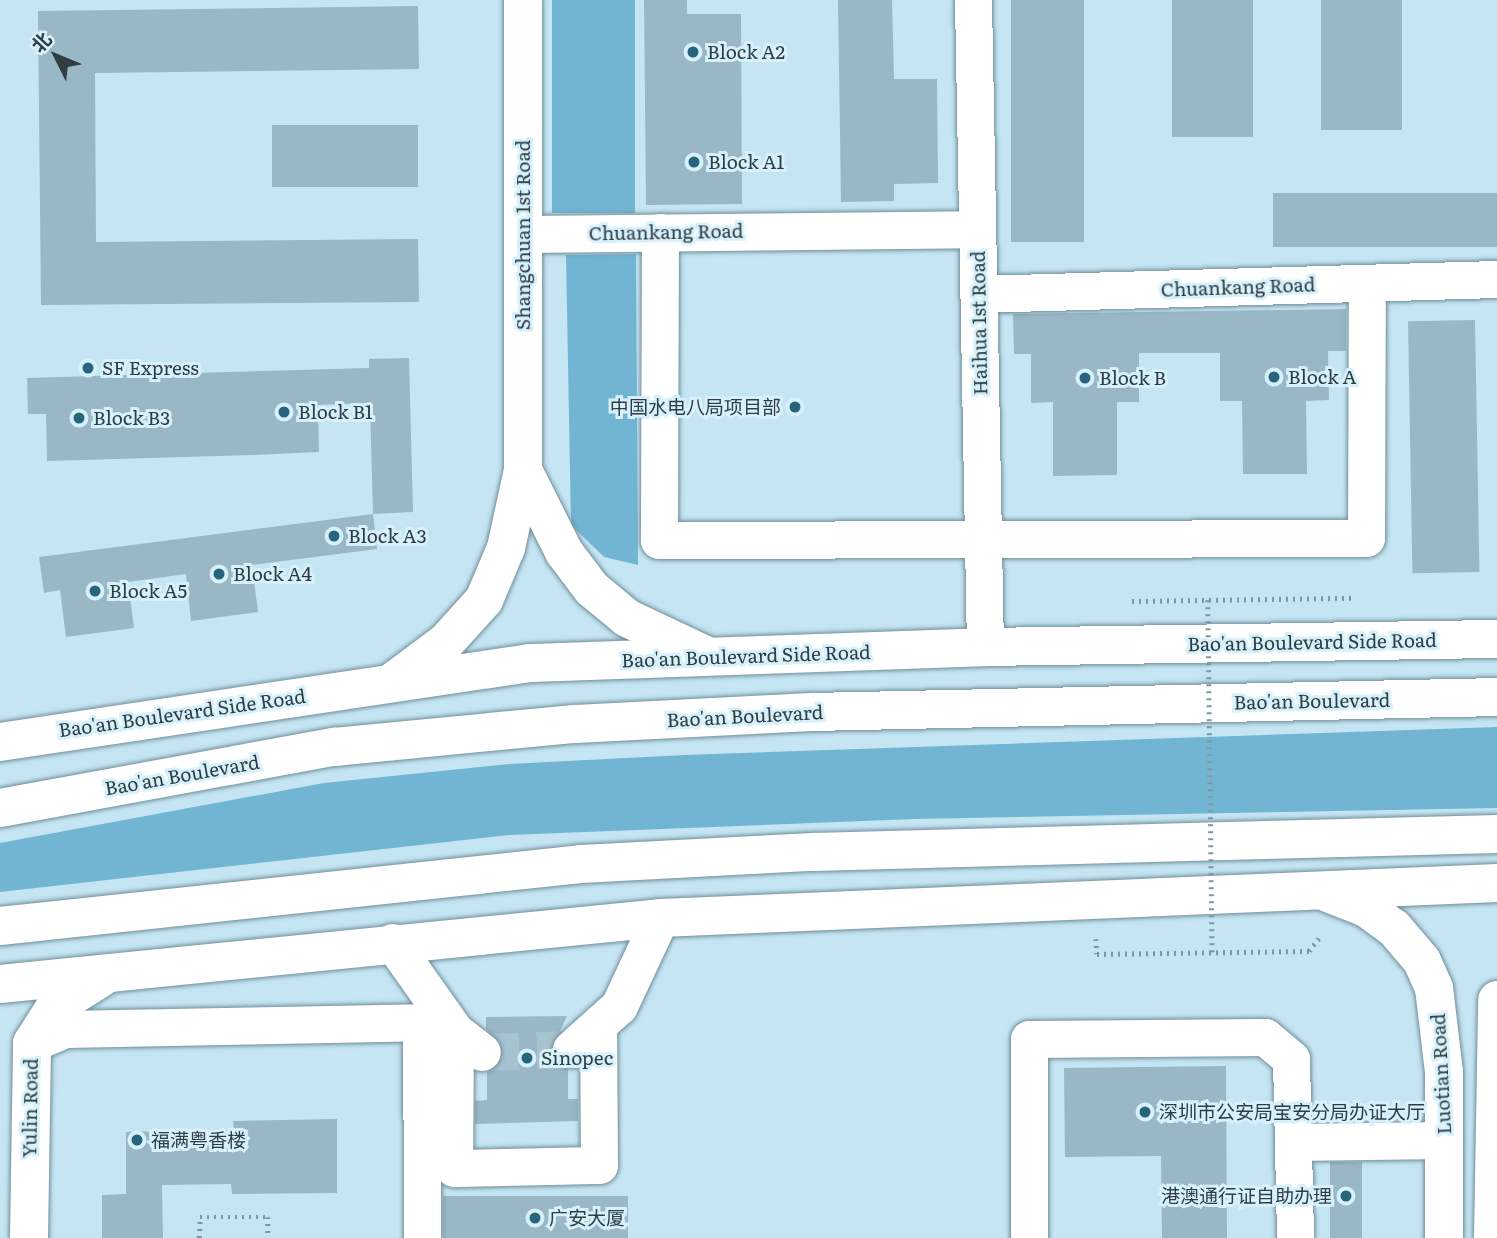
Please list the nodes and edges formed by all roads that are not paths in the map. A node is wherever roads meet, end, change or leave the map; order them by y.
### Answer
1 (523, 0) edge
2 (973, 0) edge
3 (977, 229) junction
4 (660, 232) junction
5 (523, 234) junction
6 (1497, 279) edge
7 (1367, 283) junction
8 (978, 294) junction
9 (523, 470) junction
10 (983, 539) junction
11 (1497, 639) edge
12 (985, 647) junction
13 (709, 657) junction
14 (390, 683) junction
15 (1497, 697) edge
16 (0, 741) edge
17 (0, 808) edge
18 (1497, 834) edge
19 (813, 852) junction
20 (1497, 883) edge
21 (1316, 888) junction
22 (1123, 895) junction
23 (660, 918) junction
24 (0, 926) edge
25 (392, 942) junction
26 (109, 974) junction
27 (0, 984) edge
28 (1497, 1000) edge
29 (32, 1043) junction
30 (1444, 1140) junction
31 (1294, 1142) junction
32 (29, 1238) edge
33 (422, 1238) edge
34 (1029, 1238) edge
35 (1295, 1238) edge
36 (1444, 1238) edge
37 (1493, 1238) edge

1 - 5 main road, Shangchuan 1st Road
2 - 3 street, Haihua 1st Road
3 - 4 street, Chuankang Road
3 - 8 street, Haihua 1st Road
4 - 5 street, Chuankang Road
4 - 10 street
5 - 9 main road, Shangchuan 1st Road
6 - 7 street, Chuankang Road
7 - 8 street, Chuankang Road
7 - 10 street
8 - 10 street, Haihua 1st Road
9 - 13 main road, Shangchuan 1st Road
9 - 14 main road, Shangchuan 1st Road
10 - 12 street, Haihua 1st Road
11 - 12 main road, Bao'an Boulevard Side Road
12 - 13 main road, Bao'an Boulevard Side Road
13 - 14 main road, Bao'an Boulevard Side Road
14 - 16 main road, Bao'an Boulevard Side Road
15 - 17 main road, Bao'an Boulevard
18 - 19 main road
19 - 22 main road
19 - 24 main road
20 - 21 main road
21 - 22 main road
21 - 30 main road, Luotian Road
22 - 23 main road
23 - 25 main road
23 - 25 street
25 - 26 main road
26 - 27 main road
26 - 29 main road, Yulin Road
28 - 37 main road
29 - 32 main road, Yulin Road
29 - 33 street
30 - 31 street
30 - 36 main road, Luotian Road
31 - 34 street
31 - 35 street

